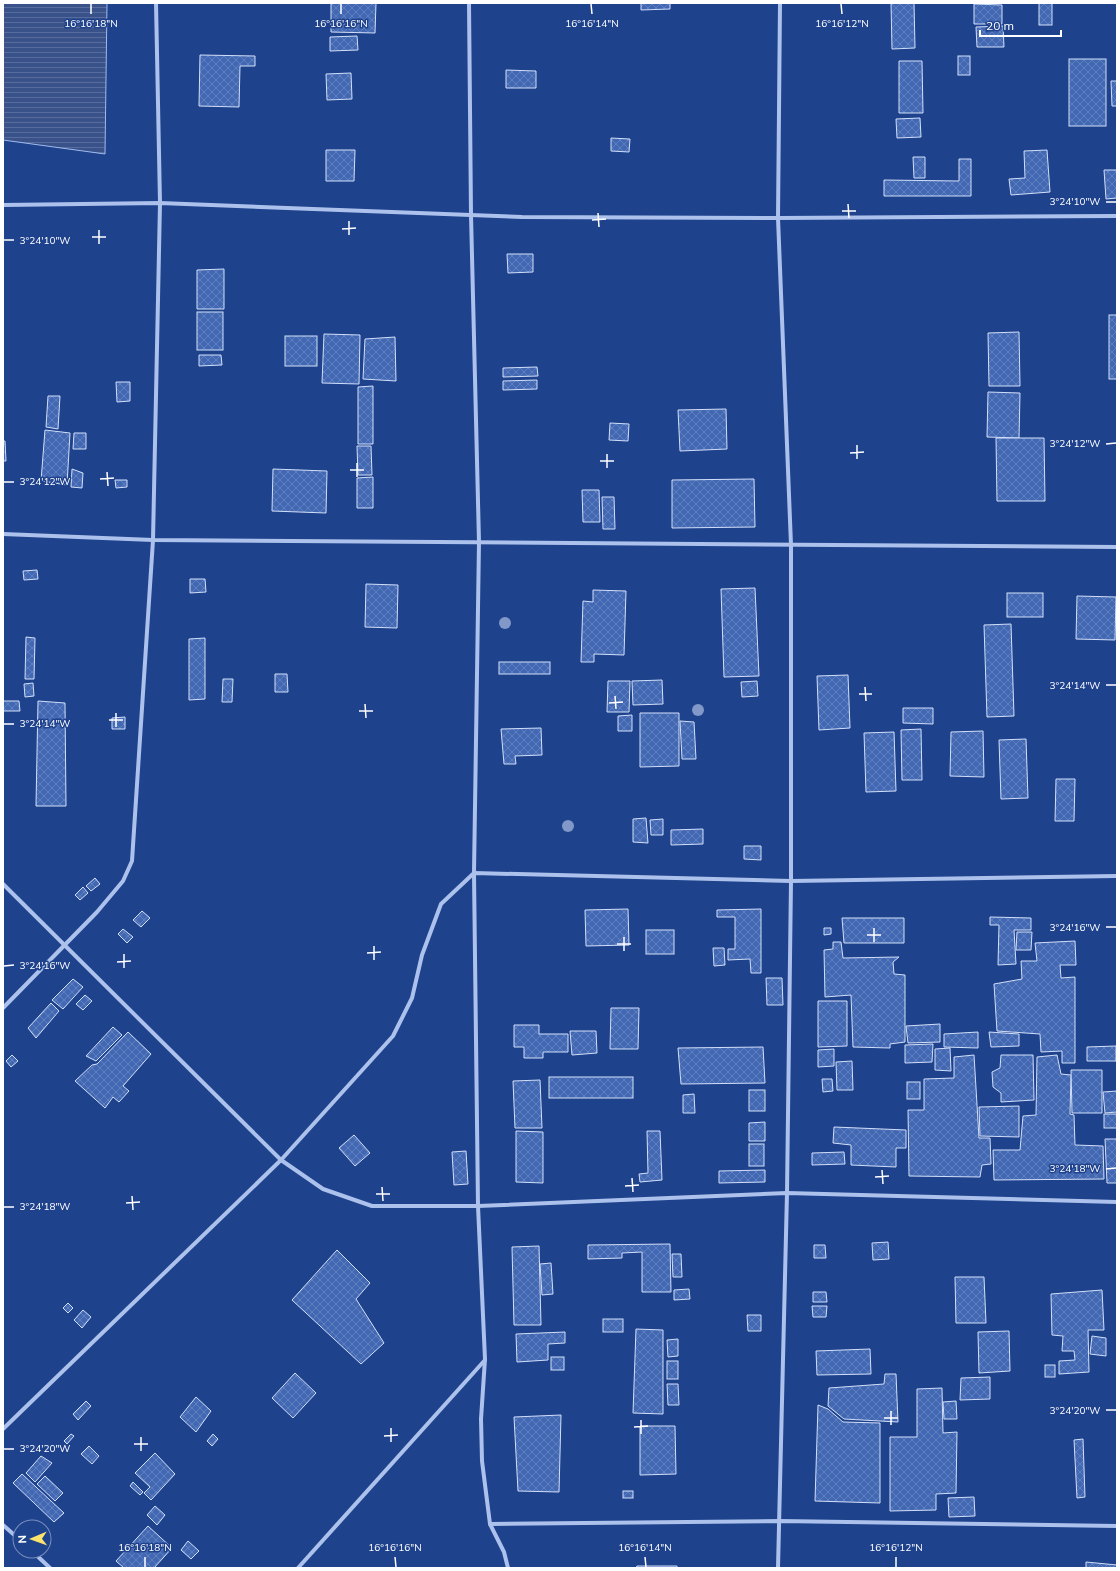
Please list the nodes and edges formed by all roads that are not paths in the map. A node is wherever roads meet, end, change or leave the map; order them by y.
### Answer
1 (156, 3) edge
2 (469, 3) edge
3 (780, 3) edge
4 (160, 203) junction
5 (3, 206) edge
6 (471, 215) junction
7 (1117, 216) edge
8 (778, 218) junction
9 (3, 534) edge
10 (153, 540) junction
11 (479, 542) junction
12 (791, 545) junction
13 (1117, 547) edge
14 (474, 873) junction
15 (1117, 876) edge
16 (791, 881) junction
17 (3, 884) edge
18 (65, 946) junction
19 (3, 1008) edge
20 (281, 1160) junction
21 (788, 1193) junction
22 (1117, 1202) edge
23 (478, 1206) junction
24 (485, 1359) junction
25 (3, 1429) edge
26 (780, 1521) junction
27 (3, 1524) edge
28 (490, 1524) junction
29 (1117, 1526) edge
30 (12, 1532) edge
31 (40, 1559) edge
32 (50, 1568) edge
33 (298, 1568) edge
34 (508, 1568) edge
35 (778, 1568) edge

1 - 4 street
2 - 6 street
3 - 8 street
4 - 5 street
4 - 6 street
4 - 10 street
6 - 8 street
6 - 11 street
7 - 8 street
8 - 12 street
9 - 10 street
10 - 11 street
10 - 18 street
11 - 12 street
11 - 14 street
12 - 13 street
12 - 16 street
14 - 16 street
14 - 20 street
14 - 23 street
15 - 16 street
16 - 21 street
17 - 18 street
18 - 19 street
18 - 20 street
20 - 23 street
20 - 25 street
21 - 22 street
21 - 23 street
21 - 26 street
23 - 24 street
24 - 28 street
24 - 33 street
26 - 28 street
26 - 29 street
26 - 35 street
27 - 30 street
28 - 34 street
31 - 32 street

